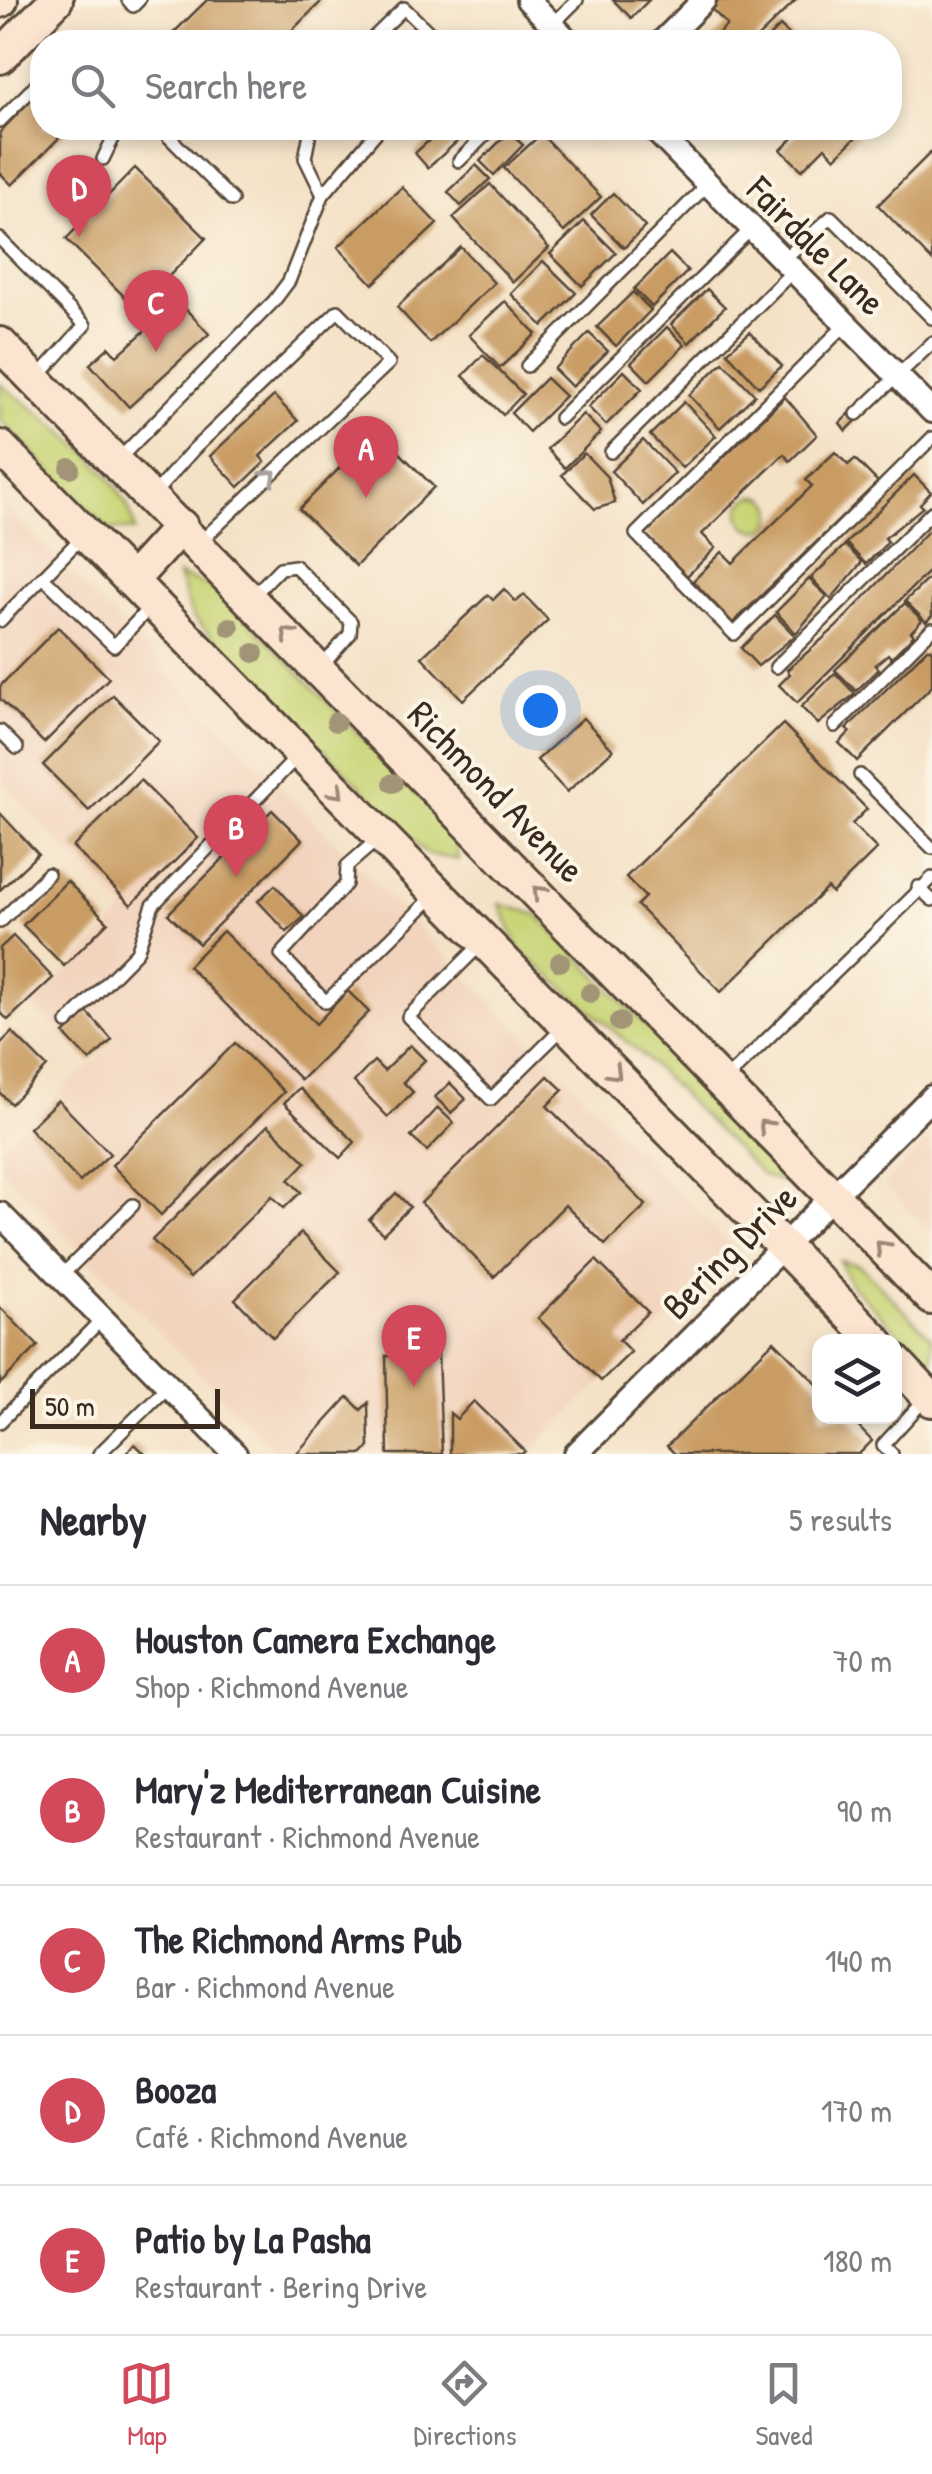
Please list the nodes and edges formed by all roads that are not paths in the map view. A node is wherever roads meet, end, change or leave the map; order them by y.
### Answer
1 (56, 0) edge
2 (128, 0) edge
3 (139, 0) edge
4 (528, 0) edge
5 (577, 0) edge
6 (704, 0) edge
7 (406, 4) edge
8 (552, 25) junction
9 (381, 30) edge
10 (429, 30) edge
11 (557, 30) edge
12 (674, 30) edge
13 (0, 57) edge
14 (30, 91) edge
15 (0, 121) edge
16 (112, 140) edge
17 (172, 140) edge
18 (309, 140) edge
19 (370, 140) edge
20 (480, 140) edge
21 (665, 140) edge
22 (103, 158) dead end
23 (459, 161) dead end
24 (708, 184) junction
25 (323, 195) junction
26 (232, 200) dead end
27 (752, 228) junction
28 (0, 239) edge
29 (788, 265) junction
30 (932, 318) edge
31 (846, 324) junction
32 (932, 342) edge
33 (0, 344) edge
34 (527, 366) dead end
35 (898, 376) junction
36 (36, 380) junction
37 (932, 411) edge
38 (857, 414) dead end
39 (560, 418) dead end
40 (932, 438) edge
41 (0, 447) edge
42 (611, 452) dead end
43 (117, 461) junction
44 (152, 496) junction
45 (932, 512) edge
46 (84, 534) junction
47 (190, 534) junction
48 (43, 577) junction
49 (142, 592) junction
50 (252, 597) junction
51 (0, 621) edge
52 (932, 630) edge
53 (776, 667) dead end
54 (320, 668) junction
55 (835, 726) dead end
56 (0, 731) edge
57 (17, 748) dead end
58 (300, 754) junction
59 (860, 774) dead end
60 (381, 836) junction
61 (932, 848) edge
62 (48, 874) dead end
63 (932, 878) edge
64 (918, 887) junction
65 (437, 893) junction
66 (932, 900) edge
67 (0, 922) edge
68 (484, 941) junction
69 (67, 1024) dead end
70 (567, 1024) junction
71 (723, 1082) junction
72 (932, 1097) edge
73 (833, 1196) junction
74 (133, 1205) dead end
75 (0, 1214) edge
76 (785, 1245) junction
77 (61, 1276) junction
78 (932, 1298) edge
79 (102, 1319) junction
80 (869, 1334) edge
81 (902, 1368) edge
82 (168, 1386) junction
83 (930, 1398) edge
84 (0, 1422) edge
85 (99, 1454) edge
86 (235, 1454) edge
87 (576, 1454) edge
88 (892, 1454) edge

1 - 13 main road
2 - 3 lane
4 - 8 street
5 - 8 lane
6 - 12 street
7 - 9 lane
7 - 10 lane
8 - 11 street
14 - 15 lane
16 - 22 lane
17 - 26 lane
18 - 25 lane
19 - 25 lane
20 - 23 lane
21 - 24 street, Fairdale Lane
24 - 27 street, Fairdale Lane
24 - 34 lane
25 - 43 lane
27 - 29 street, Fairdale Lane
27 - 39 lane
28 - 36 lane
29 - 30 lane
29 - 31 street, Fairdale Lane
29 - 42 lane
31 - 35 street, Fairdale Lane
31 - 40 lane
32 - 35 lane
33 - 36 main road, Richmond Avenue
35 - 37 street, Fairdale Lane
35 - 38 lane
36 - 43 main road, Richmond Avenue
41 - 46 main road
43 - 44 main road, Richmond Avenue
44 - 47 main road, Richmond Avenue
47 -> 44 lane
45 - 53 lane
46 - 48 lane
46 - 49 main road
47 - 49 main road
47 - 50 main road, Richmond Avenue
48 - 49 lane
48 - 51 lane
49 - 58 main road
54 -> 50 main road, Richmond Avenue
50 - 54 lane
52 - 55 lane
71 -> 54 main road, Richmond Avenue
56 - 57 lane
58 -> 60 main road
58 - 69 lane
59 - 61 lane
60 - 65 main road
60 - 65 lane
62 - 67 lane
63 - 64 lane
64 - 66 lane
64 - 71 lane
65 - 68 main road
68 - 70 main road
68 - 70 lane
70 -> 76 main road
73 -> 71 main road, Richmond Avenue
72 - 73 street, Bering Drive
73 - 76 street, Bering Drive
78 -> 73 main road, Richmond Avenue
74 - 77 lane
75 - 77 street
76 - 80 main road
76 - 87 street, Bering Drive
77 - 79 street
79 - 82 street
79 - 84 lane
81 - 83 main road
82 - 85 lane
82 - 86 street
83 - 88 lane

